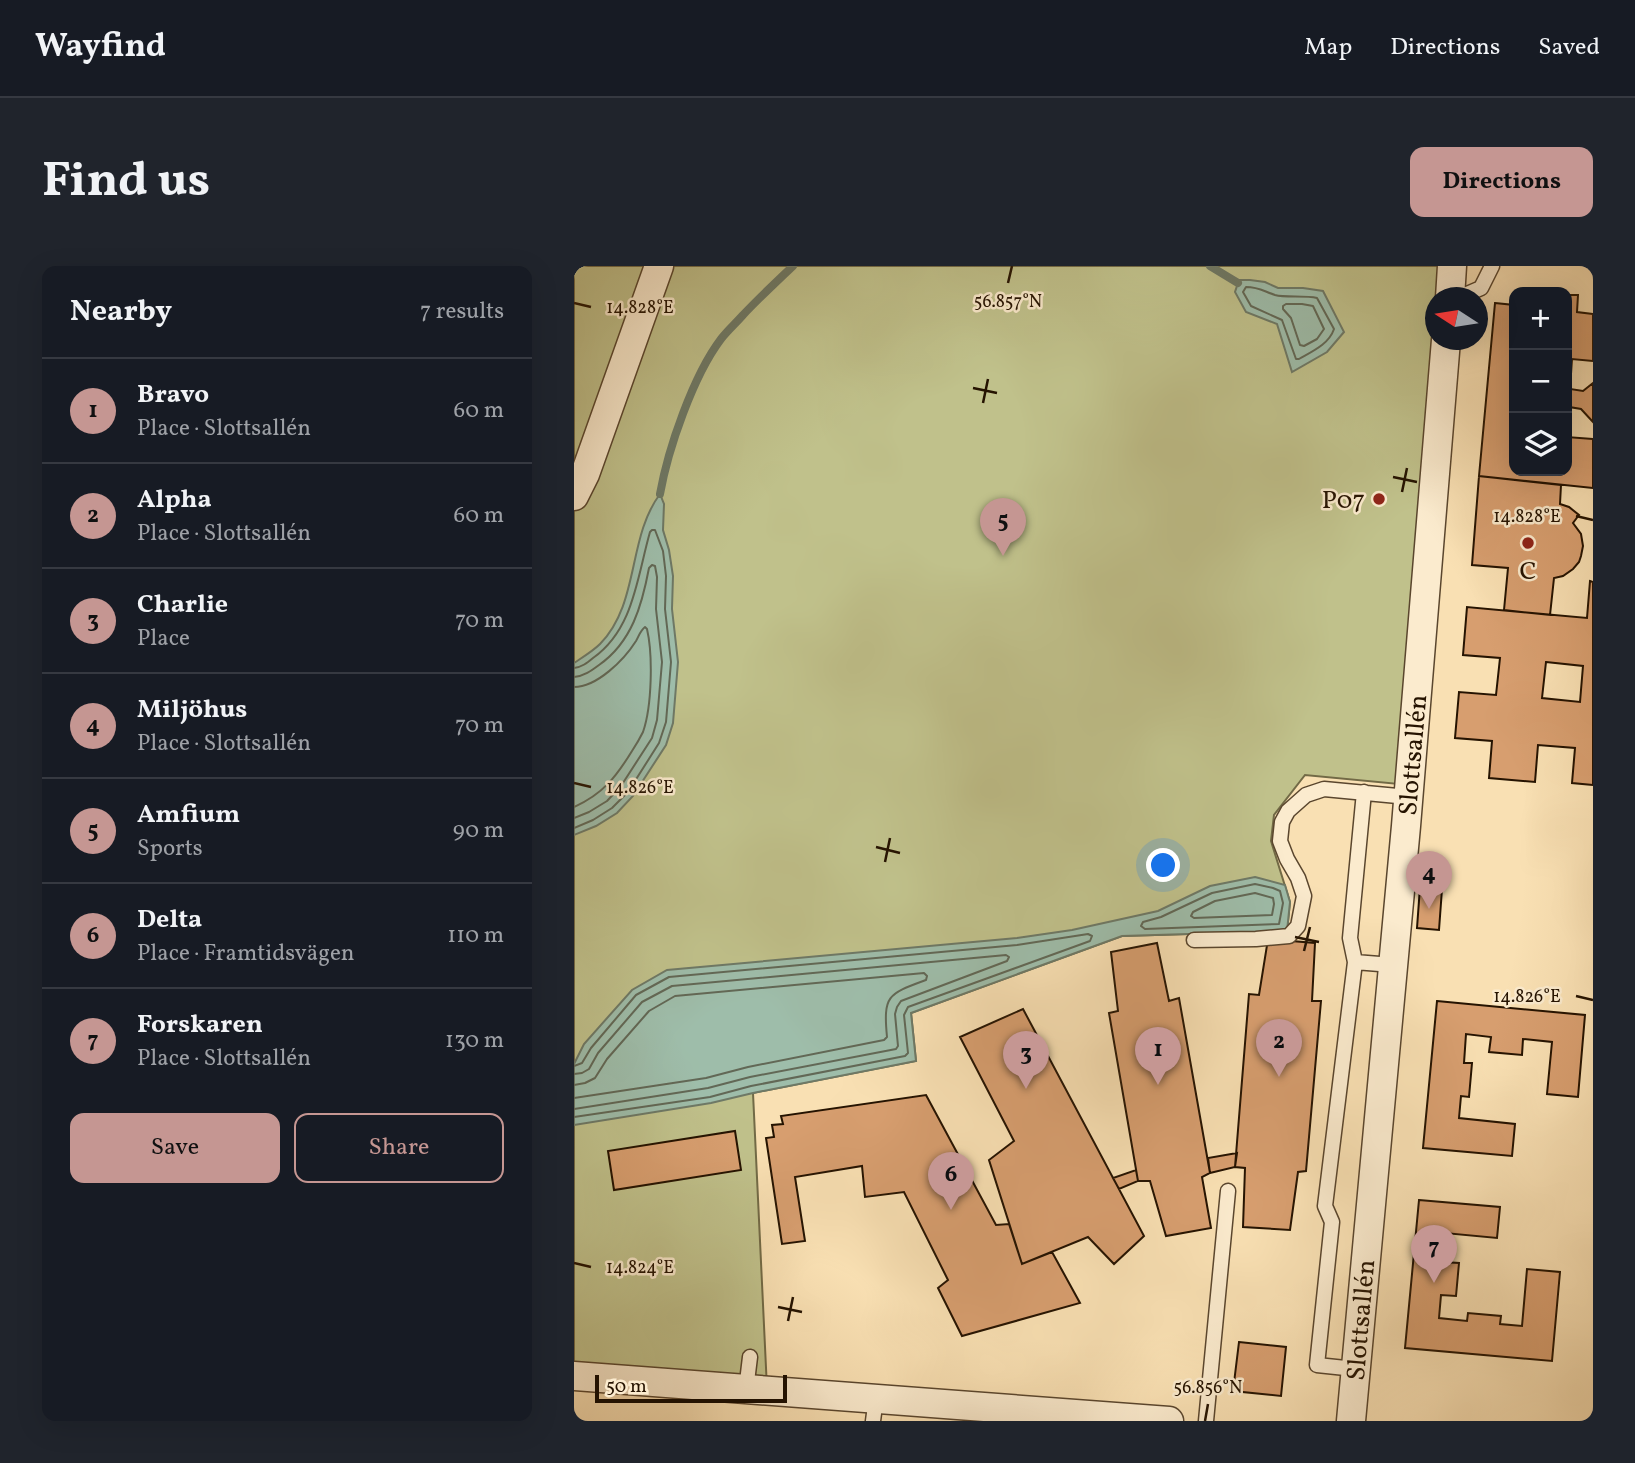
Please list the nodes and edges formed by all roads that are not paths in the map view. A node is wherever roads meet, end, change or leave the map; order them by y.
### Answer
1 (659, 266) edge
2 (1452, 266) edge
3 (1492, 266) edge
4 (1451, 287) edge
5 (1482, 287) edge
6 (1445, 350) edge
7 (574, 496) edge
8 (1364, 792) junction
9 (1408, 797) junction
10 (1194, 940) dead end
11 (1355, 962) junction
12 (1392, 965) junction
13 (1228, 1191) dead end
14 (750, 1357) dead end
15 (1355, 1368) junction
16 (574, 1376) edge
17 (746, 1390) junction
18 (874, 1410) edge
19 (1169, 1421) edge
20 (1206, 1421) edge
21 (1351, 1421) edge

1 - 7 street
2 - 4 street
3 - 5 lane
6 - 9 street, Slottsallén
8 - 9 lane
8 - 10 lane
8 - 11 lane
9 - 12 street, Slottsallén
11 - 12 lane
11 - 15 lane
12 - 15 street, Slottsallén
13 - 20 lane
14 - 17 lane
15 - 21 street, Slottsallén
16 - 17 street
17 - 18 street
18 - 19 street

